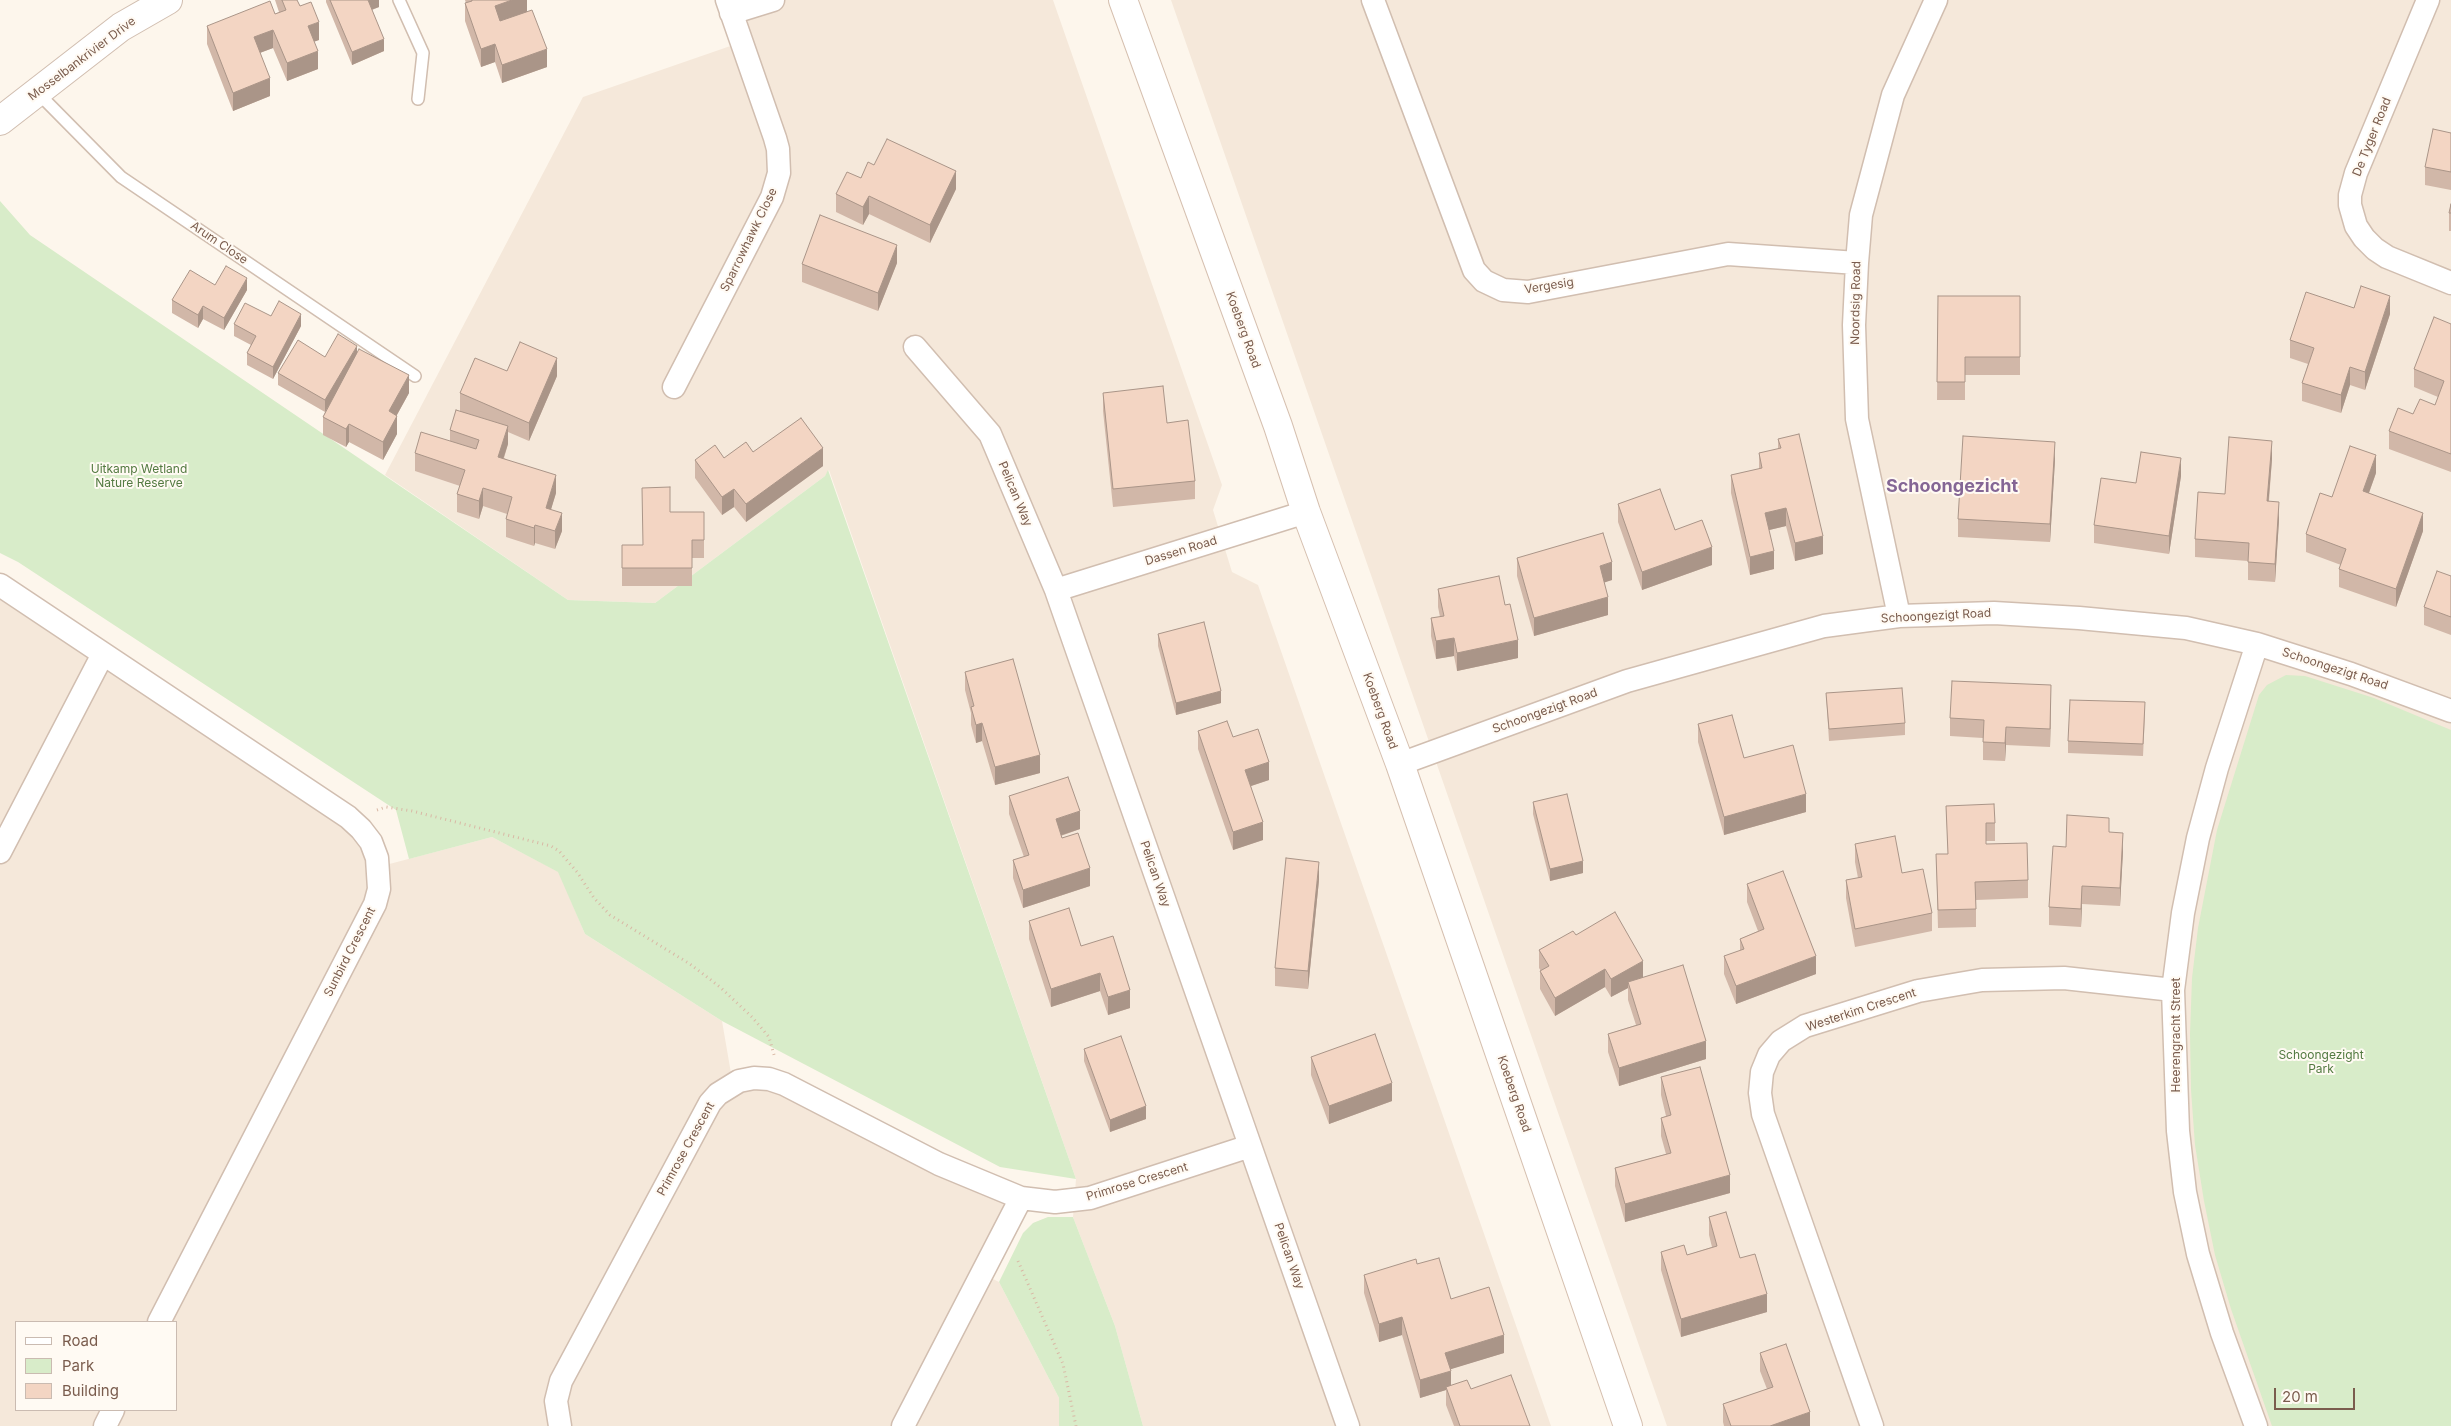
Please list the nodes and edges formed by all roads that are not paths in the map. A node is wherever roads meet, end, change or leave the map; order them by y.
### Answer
1 (168, 0) edge
2 (399, 0) edge
3 (773, 0) edge
4 (1123, 0) edge
5 (1373, 0) edge
6 (1936, 0) edge
7 (2428, 0) edge
8 (729, 6) edge
9 (37, 92) junction
10 (418, 100) dead end
11 (0, 121) edge
12 (1857, 263) junction
13 (2451, 283) edge
14 (915, 347) dead end
15 (415, 376) dead end
16 (674, 387) dead end
17 (1306, 512) junction
18 (0, 585) edge
19 (1056, 590) junction
20 (1899, 616) junction
21 (2257, 644) junction
22 (103, 654) junction
23 (2451, 711) edge
24 (1400, 764) junction
25 (0, 852) edge
26 (2173, 990) junction
27 (1250, 1146) junction
28 (1022, 1198) junction
29 (159, 1321) edge
30 (112, 1411) edge
31 (105, 1426) edge
32 (560, 1426) edge
33 (903, 1426) edge
34 (1348, 1426) edge
35 (1628, 1426) edge
36 (1872, 1426) edge
37 (2256, 1426) edge

1 - 9 main road, Mosselbankrivier Drive
2 - 10 lane
3 - 8 street
4 - 17 main road, Koeberg Road
5 - 12 street, Vergesig
6 - 12 street, Noordsig Road
7 - 13 street, De Tyger Road
8 - 16 street, Sparrowhawk Close
9 - 11 main road, Mosselbankrivier Drive
9 - 15 lane, Arum Close
12 - 20 street, Noordsig Road
14 - 19 street, Pelican Way
17 - 19 street, Dassen Road
17 - 24 main road, Koeberg Road
18 - 22 street, Sunbird Crescent
19 - 27 street, Pelican Way
20 - 21 street, Schoongezigt Road
20 - 24 street, Schoongezigt Road
21 - 23 street, Schoongezigt Road
21 - 26 street, Heerengracht Street
22 - 25 street
22 - 29 street, Sunbird Crescent
24 - 35 main road, Koeberg Road
26 - 36 street, Westerkim Crescent
26 - 37 street, Heerengracht Street
27 - 28 street, Primrose Crescent
27 - 34 street, Pelican Way
28 - 32 street, Primrose Crescent
28 - 33 street
30 - 31 street

